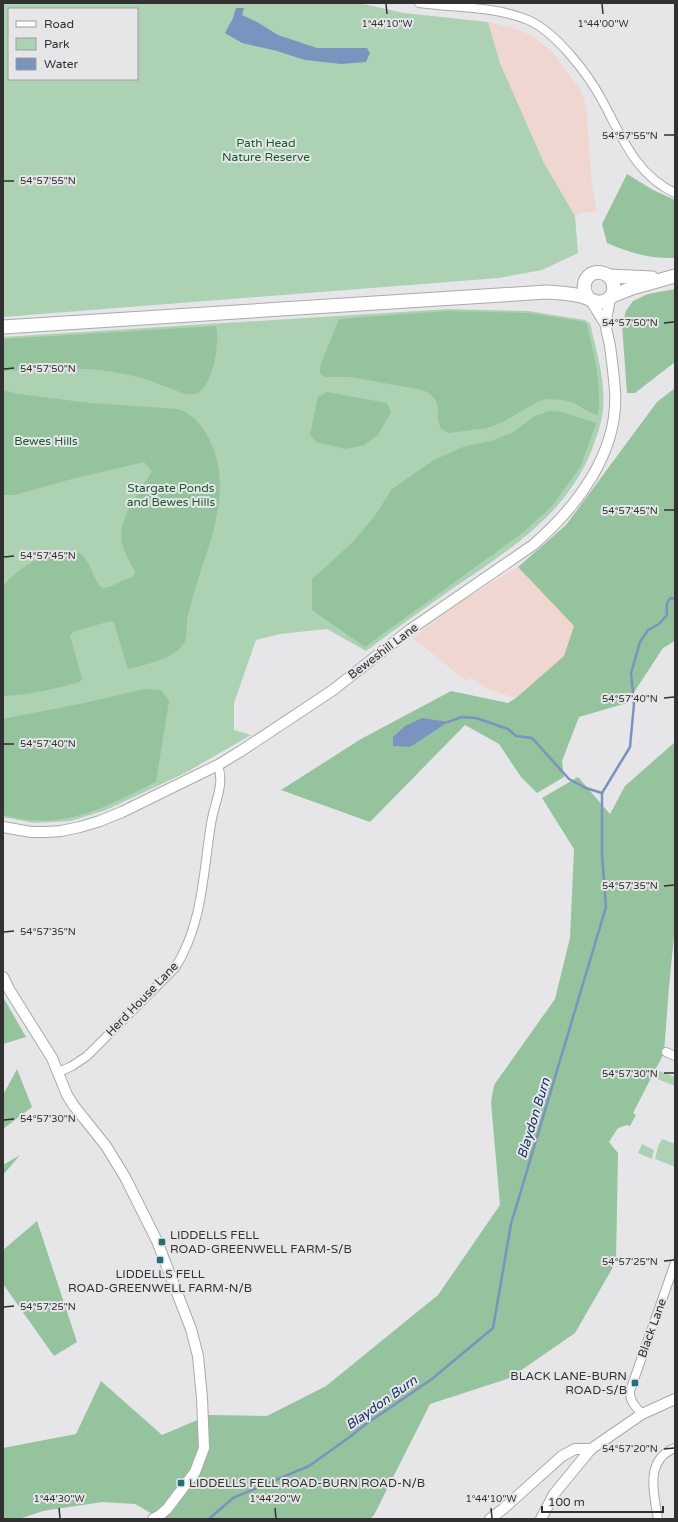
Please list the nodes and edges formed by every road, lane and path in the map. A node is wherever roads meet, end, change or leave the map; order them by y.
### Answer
1 (419, 3) edge
2 (675, 193) edge
3 (609, 276) junction
4 (671, 277) edge
5 (586, 279) junction
6 (547, 292) junction
7 (611, 297) junction
8 (590, 299) junction
9 (606, 325) junction
10 (3, 327) edge
11 (218, 765) junction
12 (3, 827) edge
13 (3, 977) edge
14 (666, 1052) dead end
15 (675, 1056) edge
16 (59, 1072) junction
17 (675, 1263) edge
18 (673, 1274) edge
19 (675, 1399) edge
20 (642, 1414) junction
21 (675, 1448) edge
22 (591, 1449) junction
23 (153, 1519) edge
24 (490, 1519) edge
25 (541, 1519) edge
26 (658, 1519) edge

1 - 2 street
3 - 4 main road
3 - 5 main road
3 - 7 main road
4 - 7 main road
5 - 6 main road
5 - 8 main road
6 - 8 main road
6 - 10 main road
7 - 8 main road
7 - 9 street, Beweshill Lane
8 - 9 street, Beweshill Lane
9 - 11 street, Beweshill Lane
11 - 12 street, Beweshill Lane
11 - 16 street, Herd House Lane
13 - 16 street
14 - 15 street
16 - 23 street
17 - 18 street, Black Lane
18 - 20 street, Black Lane
19 - 20 street
20 - 22 street
21 - 26 street
22 - 24 street
22 - 25 street

